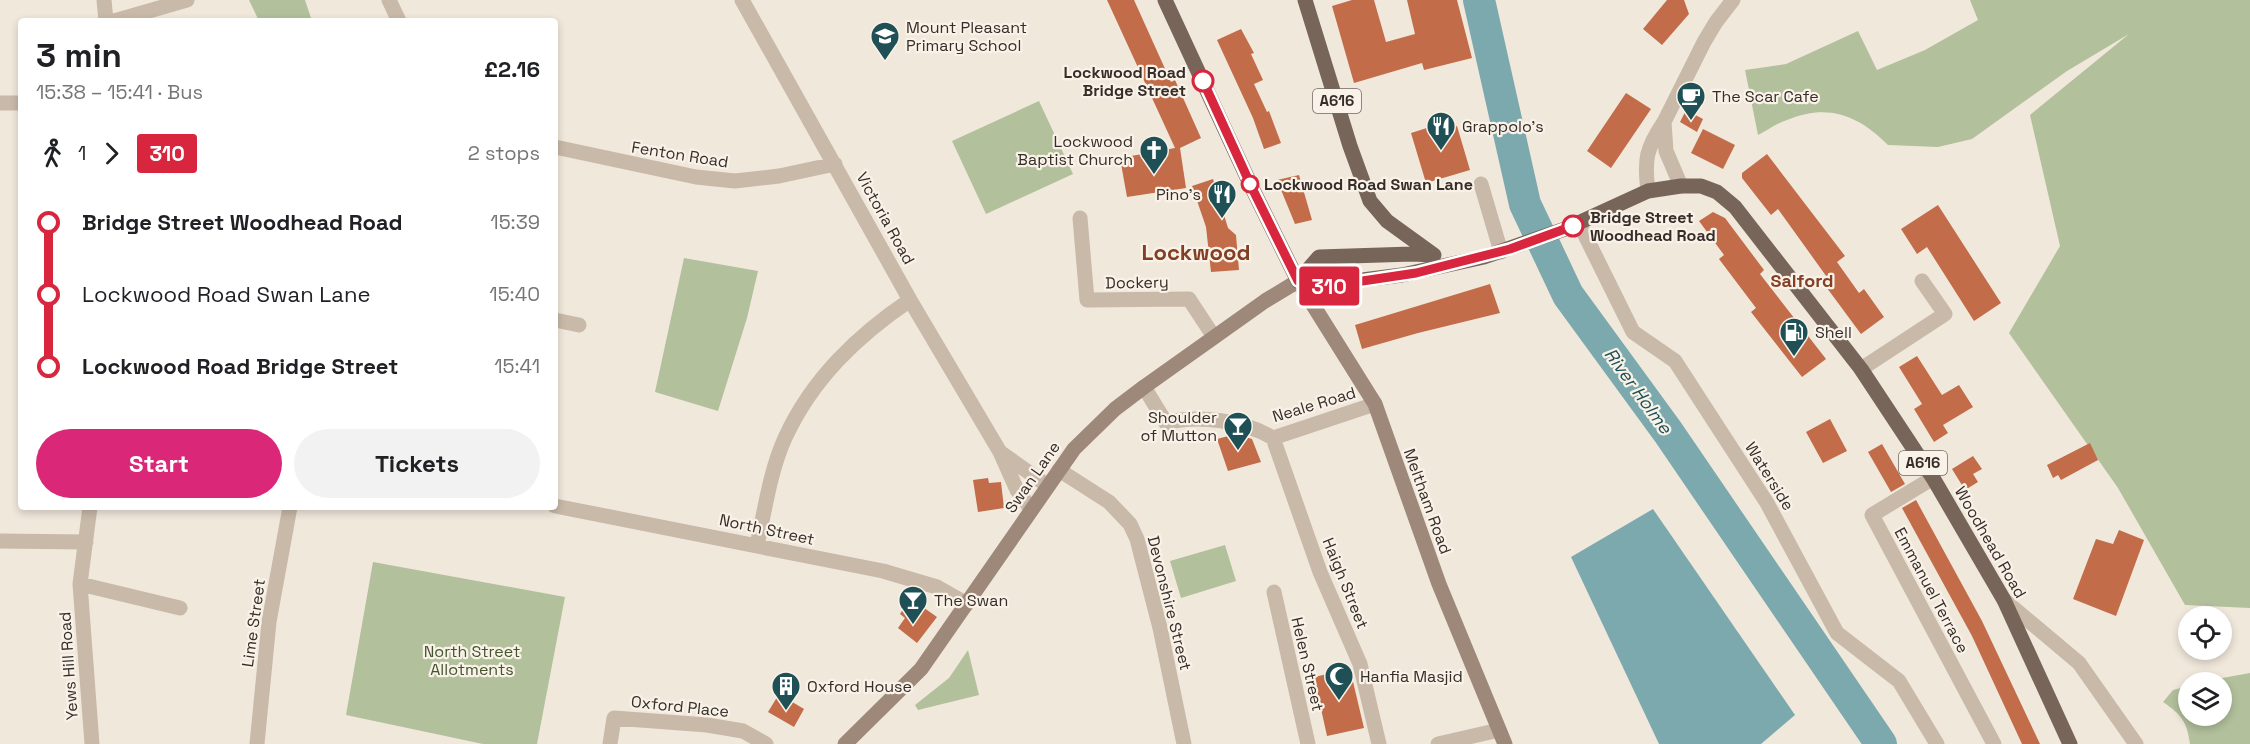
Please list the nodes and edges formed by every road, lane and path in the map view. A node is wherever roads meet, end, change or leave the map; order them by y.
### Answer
1 (104, 0) edge
2 (187, 0) edge
3 (389, 0) edge
4 (742, 0) edge
5 (1165, 0) edge
6 (1305, 0) edge
7 (1733, 0) edge
8 (106, 18) edge
9 (124, 18) edge
10 (398, 18) edge
11 (18, 103) edge
12 (0, 104) edge
13 (1664, 122) junction
14 (558, 148) edge
15 (836, 164) junction
16 (1481, 184) dead end
17 (1681, 186) junction
18 (1648, 191) junction
19 (1080, 218) dead end
20 (1572, 226) junction
21 (1505, 251) junction
22 (1434, 255) junction
23 (1457, 264) junction
24 (1298, 281) junction
25 (1922, 281) dead end
26 (910, 300) junction
27 (558, 321) edge
28 (579, 325) dead end
29 (1214, 337) junction
30 (1861, 369) junction
31 (1144, 387) junction
32 (1375, 404) junction
33 (1273, 438) junction
34 (1000, 452) junction
35 (1059, 470) junction
36 (1933, 478) junction
37 (1048, 486) junction
38 (558, 507) edge
39 (1031, 509) junction
40 (90, 510) edge
41 (289, 510) edge
42 (0, 541) edge
43 (86, 542) junction
44 (757, 545) junction
45 (80, 584) junction
46 (1274, 592) dead end
47 (2004, 600) junction
48 (967, 604) junction
49 (180, 608) dead end
50 (1502, 737) edge
51 (92, 744) edge
52 (256, 744) edge
53 (610, 744) edge
54 (766, 744) edge
55 (845, 744) edge
56 (1184, 744) edge
57 (1308, 744) edge
58 (1378, 744) edge
59 (1438, 744) edge
60 (1937, 744) edge
61 (1994, 744) edge
62 (2070, 744) edge
63 (2136, 744) edge

1 - 8 street
2 - 9 street
3 - 10 street
4 - 15 street, Victoria Road
5 - 24 main road
6 - 22 main road, A616
7 - 13 street
11 - 12 street
13 - 17 street
13 - 18 street
14 - 15 street, Fenton Road
15 - 26 street, Victoria Road
16 - 21 street
17 - 18 main road, A616
17 - 30 main road, Woodhead Road / A616
18 - 20 main road, A616
19 - 29 street, Dockery
20 - 21 main road, A616
20 - 60 street, Waterside
21 - 23 main road, A616
22 - 23 main road, A616
22 - 24 main road, A616
23 - 24 main road, A616
24 - 29 street, Swan Lane
24 - 32 street, Meltham Road
25 - 30 street
26 - 34 street, Victoria Road
26 - 44 street
27 - 28 street
29 - 31 street, Swan Lane
30 - 36 main road, Woodhead Road / A616
31 - 33 street, Neale Road
31 - 35 street, Swan Lane
32 - 33 street, Neale Road
32 - 50 street, Meltham Road
33 - 58 street, Haigh Street
34 - 37 street, Victoria Road
34 - 39 street, Victoria Road
35 - 37 street, Swan Lane
35 - 56 street, Devonshire Street
36 - 47 main road, Woodhead Road / A616
36 - 61 street, Emmanuel Terrace
37 - 39 street, Swan Lane
38 - 44 street, North Street
39 - 48 street, Swan Lane
40 - 43 street, Yews Hill Road
41 - 52 street, Lime Street
42 - 43 street
43 - 45 street, Yews Hill Road
44 - 48 street, North Street
45 - 49 street
45 - 51 street, Yews Hill Road
46 - 57 street, Helen Street
47 - 62 main road, Woodhead Road / A616
47 - 63 street
48 - 55 street, Swan Lane
50 - 59 street
53 - 54 street, Oxford Place

